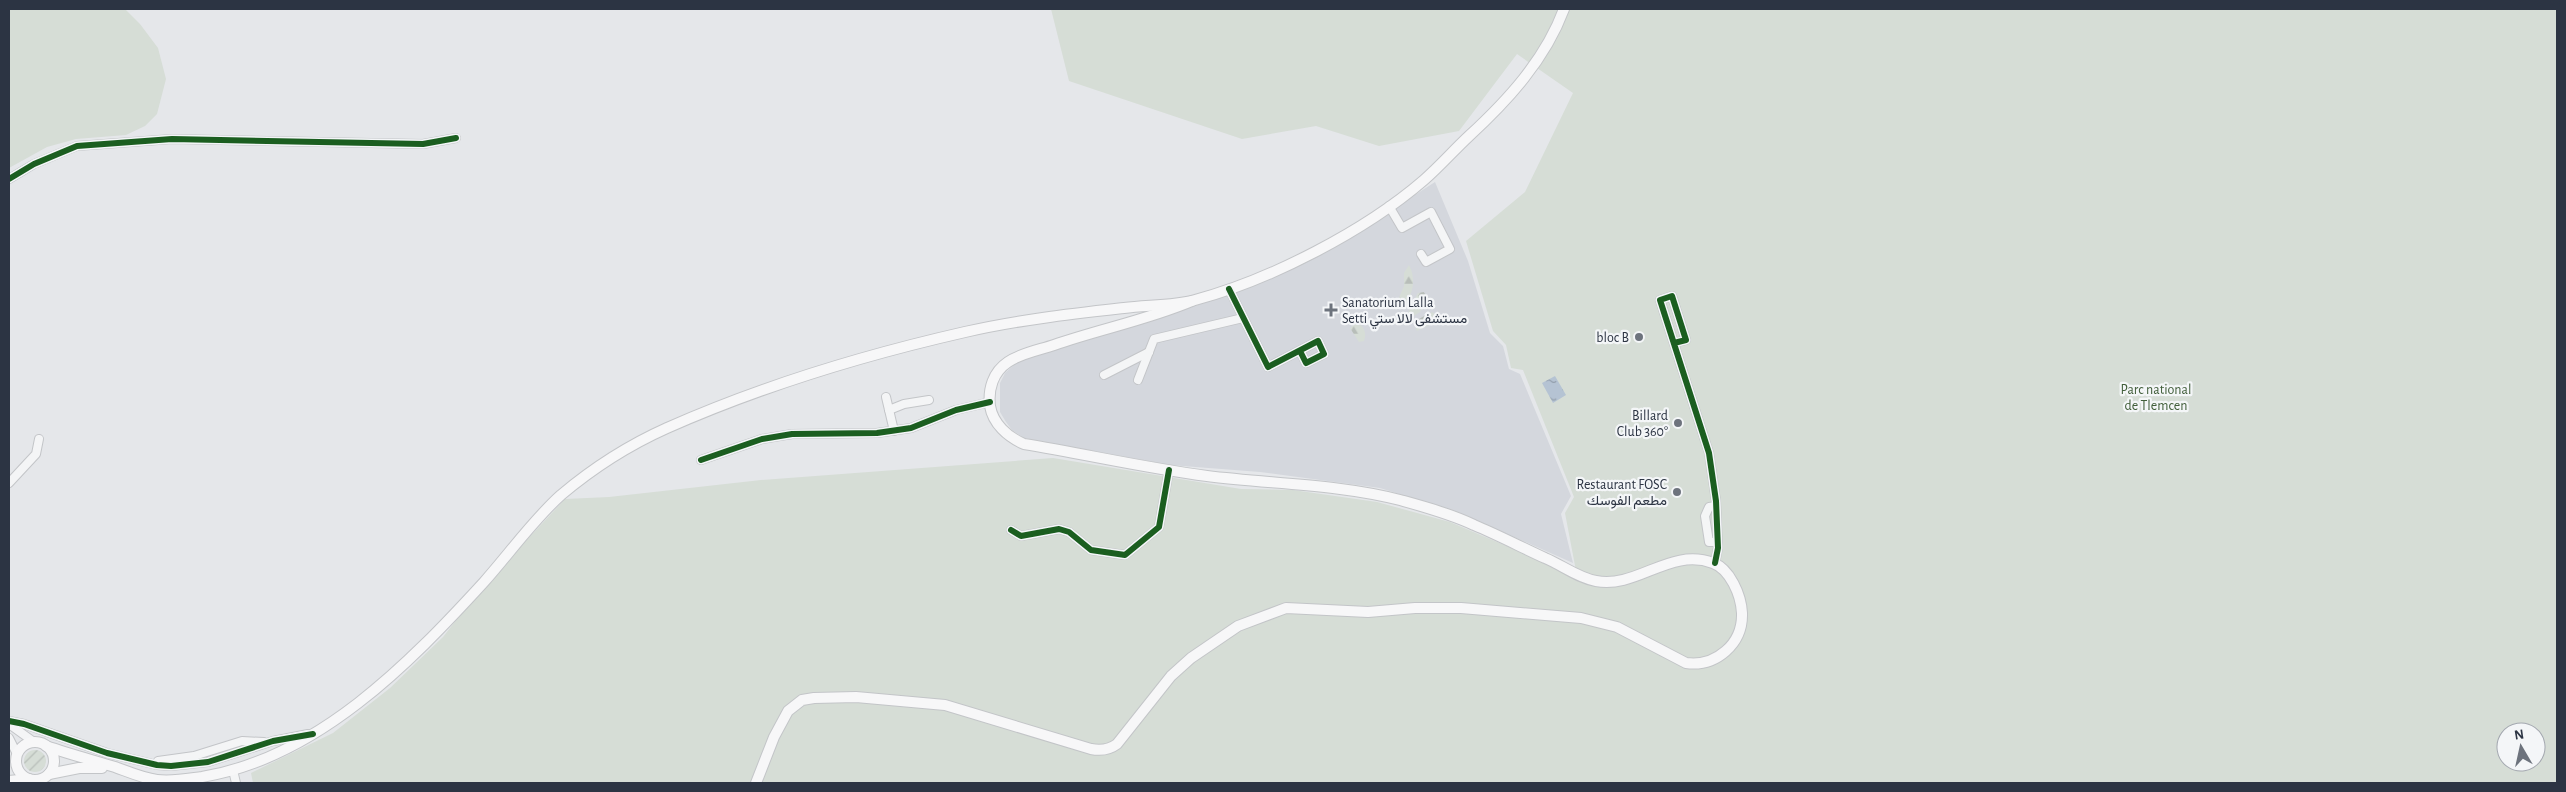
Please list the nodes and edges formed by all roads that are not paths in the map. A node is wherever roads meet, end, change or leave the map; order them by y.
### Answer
1 (1564, 9) edge
2 (456, 138) dead end
3 (9, 179) edge
4 (1390, 206) junction
5 (1421, 254) dead end
6 (1229, 289) junction
7 (1192, 301) junction
8 (1243, 318) junction
9 (1674, 343) junction
10 (1300, 351) dead end
11 (1149, 352) junction
12 (1104, 375) dead end
13 (1138, 380) dead end
14 (886, 397) dead end
15 (930, 400) dead end
16 (990, 402) junction
17 (889, 410) junction
18 (894, 431) junction
19 (39, 439) dead end
20 (702, 460) dead end
21 (1169, 470) junction
22 (9, 483) edge
23 (1011, 530) dead end
24 (1715, 564) junction
25 (9, 723) edge
26 (313, 734) junction
27 (9, 738) edge
28 (34, 742) junction
29 (46, 746) junction
30 (17, 754) junction
31 (9, 761) edge
32 (233, 770) junction
33 (130, 772) junction
34 (49, 774) junction
35 (29, 779) junction
36 (9, 781) edge
37 (236, 783) edge
38 (756, 783) edge

1 - 4 main road
2 - 3 street
4 - 5 street
4 - 6 main road
6 - 7 main road
6 - 8 street
7 - 16 main road
7 - 26 main road
8 - 10 street
8 - 11 street
9 - 9 street
9 - 24 street
11 - 12 street
11 - 13 street
14 - 17 street
15 - 17 street
16 - 18 street
16 - 21 main road
17 - 18 street
18 - 20 street
19 - 22 street
21 - 23 street
21 - 24 main road
24 - 38 main road
25 - 26 street
25 - 28 street
26 - 32 main road
27 - 30 street
28 - 29 main road
28 - 30 main road
29 - 33 main road
29 - 34 main road
30 - 31 main road
30 - 35 main road
32 - 33 main road
32 - 37 street
33 - 34 main road
34 - 35 main road
35 - 36 main road

